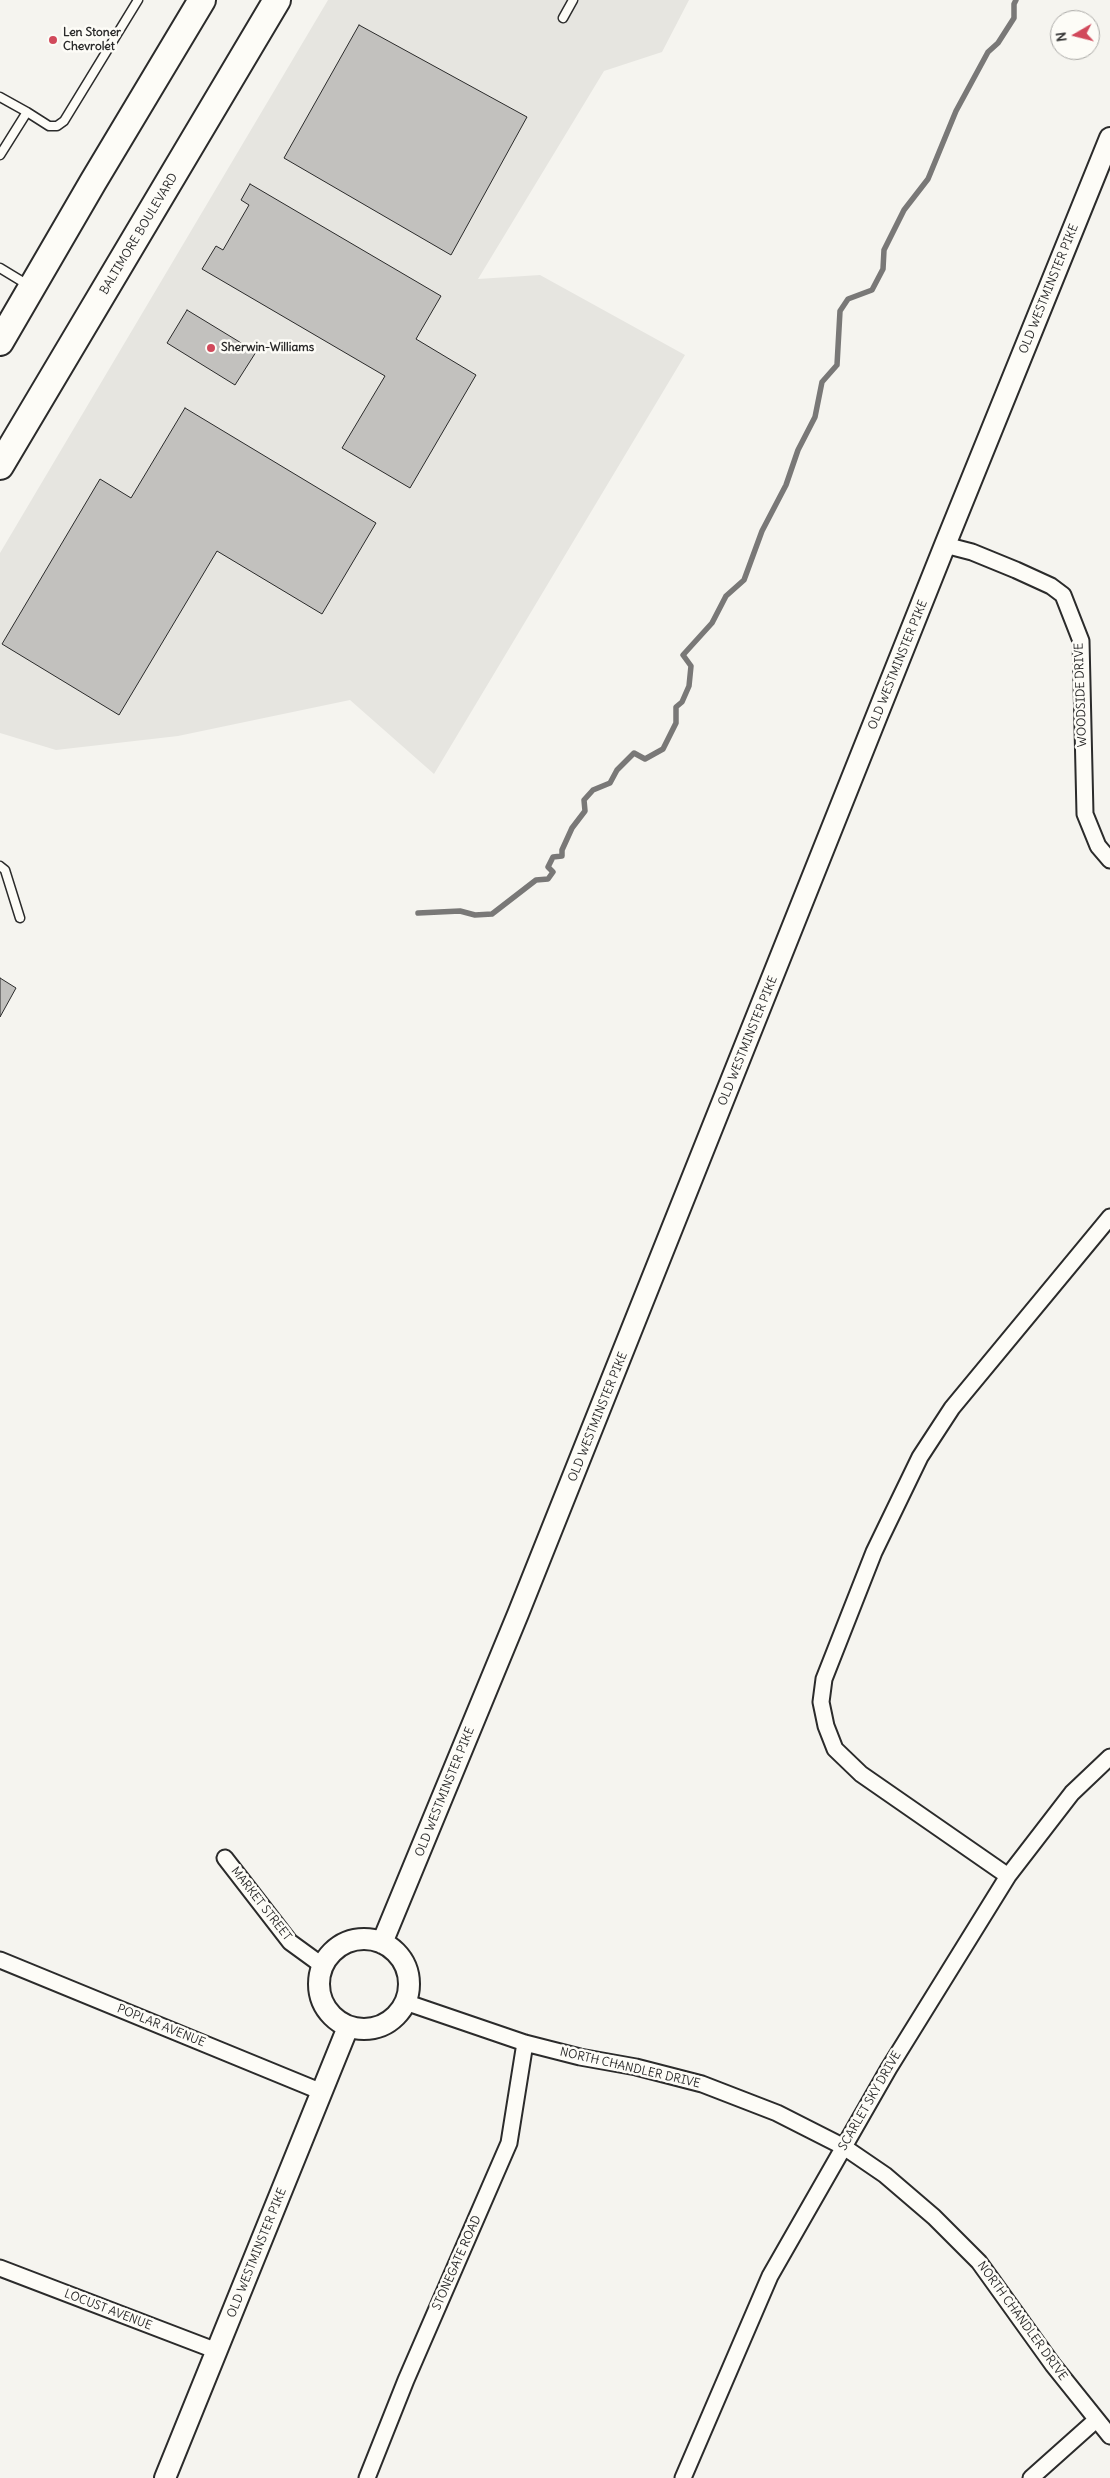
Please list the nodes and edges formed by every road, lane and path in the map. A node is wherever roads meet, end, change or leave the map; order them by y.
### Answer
1 (138, 0) edge
2 (202, 0) edge
3 (277, 0) edge
4 (574, 0) edge
5 (563, 18) dead end
6 (0, 97) edge
7 (27, 112) junction
8 (1110, 138) edge
9 (0, 155) edge
10 (0, 268) edge
11 (31, 288) junction
12 (0, 342) edge
13 (0, 466) edge
14 (945, 545) junction
15 (1110, 860) edge
16 (0, 866) edge
17 (20, 918) dead end
18 (1110, 1217) edge
19 (1110, 1758) edge
20 (225, 1858) dead end
21 (1008, 1876) junction
22 (382, 1943) junction
23 (0, 1960) edge
24 (323, 1966) junction
25 (405, 2002) junction
26 (348, 2027) junction
27 (525, 2043) junction
28 (322, 2092) junction
29 (844, 2147) junction
30 (0, 2268) edge
31 (217, 2351) junction
32 (1096, 2420) junction
33 (1110, 2436) edge
34 (165, 2478) edge
35 (367, 2478) edge
36 (683, 2478) edge
37 (1031, 2478) edge

1 - 7 lane
2 - 11 highway
3 - 13 highway, BALTIMORE BOULEVARD
4 - 5 lane
6 - 7 lane
7 - 9 lane
8 - 14 main road, OLD WESTMINSTER PIKE
10 - 11 lane
11 - 12 highway
14 - 15 street, WOODSIDE DRIVE
14 - 22 main road, OLD WESTMINSTER PIKE
16 - 17 lane
18 - 21 street
19 - 21 street, SCARLET SKY DRIVE
20 - 24 street, MARKET STREET
21 - 29 street, SCARLET SKY DRIVE
22 - 24 main road
22 - 25 main road
23 - 28 street, POPLAR AVENUE
24 - 26 main road
25 - 26 main road
25 - 27 street, NORTH CHANDLER DRIVE
26 - 28 main road, OLD WESTMINSTER PIKE
27 - 29 street, NORTH CHANDLER DRIVE
27 - 35 street, STONEGATE ROAD
28 - 31 main road, OLD WESTMINSTER PIKE
29 - 32 street, NORTH CHANDLER DRIVE
29 - 36 street, SCARLET SKY DRIVE
30 - 31 street, LOCUST AVENUE
31 - 34 main road, OLD WESTMINSTER PIKE
32 - 33 street, NORTH CHANDLER DRIVE
32 - 37 street

